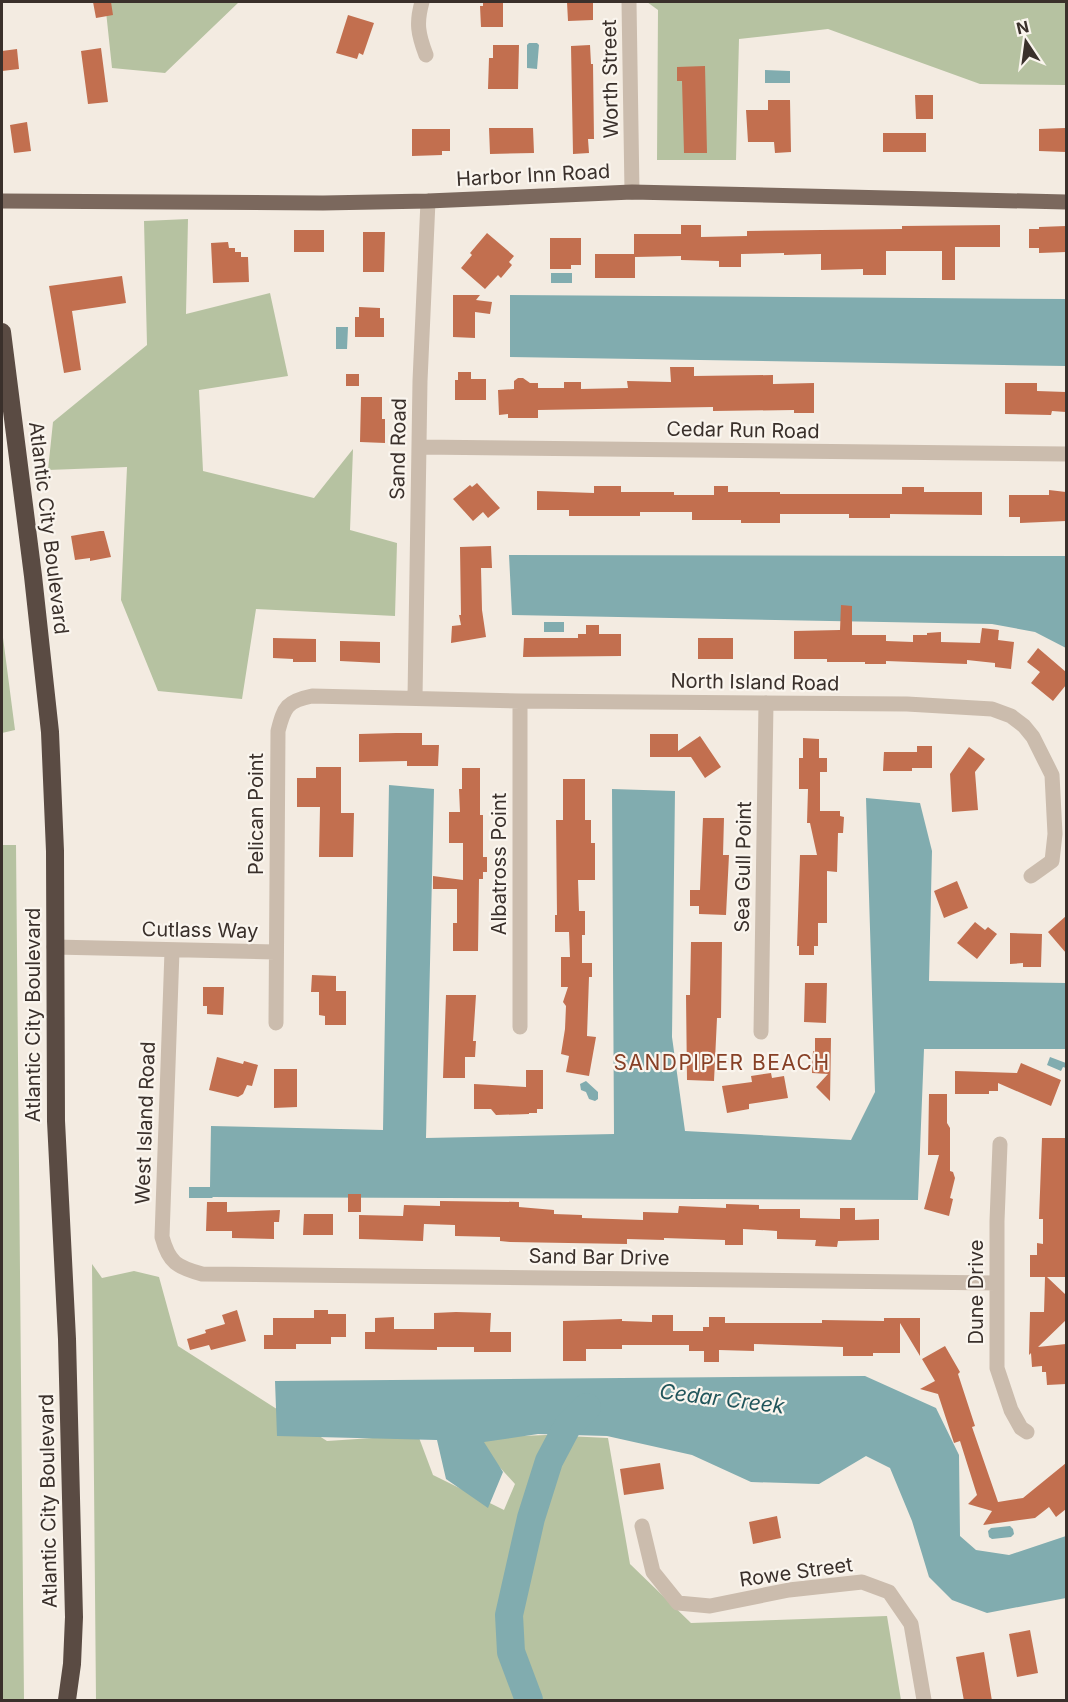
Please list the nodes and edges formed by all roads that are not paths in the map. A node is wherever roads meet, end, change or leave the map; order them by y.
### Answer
1 (422, 2) edge
2 (629, 2) edge
3 (426, 55) dead end
4 (632, 192) junction
5 (2, 201) edge
6 (428, 201) junction
7 (1066, 202) edge
8 (2, 332) edge
9 (419, 447) junction
10 (1066, 454) edge
11 (312, 696) joint
12 (415, 698) junction
13 (520, 701) junction
14 (766, 703) junction
15 (1031, 876) dead end
16 (54, 947) junction
17 (172, 951) junction
18 (275, 952) junction
19 (276, 1023) dead end
20 (520, 1027) dead end
21 (761, 1032) dead end
22 (1000, 1144) dead end
23 (202, 1274) joint
24 (996, 1283) junction
25 (1027, 1432) dead end
26 (642, 1526) dead end
27 (67, 1701) edge
28 (924, 1701) edge

1 - 3 street
2 - 4 street, Worth Street
4 - 6 main road, Harbor Inn Road
4 - 7 main road, Harbor Inn Road
5 - 6 main road, Harbor Inn Road
6 - 9 street, Sand Road
8 - 16 highway, Atlantic City Boulevard
9 - 10 street, Cedar Run Road
9 - 12 street, Sand Road
11 - 12 street, North Island Road
11 - 18 street, Pelican Point
12 - 13 street, North Island Road
13 - 14 street, North Island Road
13 - 20 street, Albatross Point
14 - 15 street, North Island Road
14 - 21 street, Sea Gull Point
16 - 17 street, Cutlass Way
16 - 27 highway, Atlantic City Boulevard
17 - 18 street, Cutlass Way
17 - 23 street, West Island Road
18 - 19 street, Cutlass Way
22 - 24 street, Dune Drive
23 - 24 street, Sand Bar Drive
24 - 25 street, Dune Drive
26 - 28 street, Rowe Street

